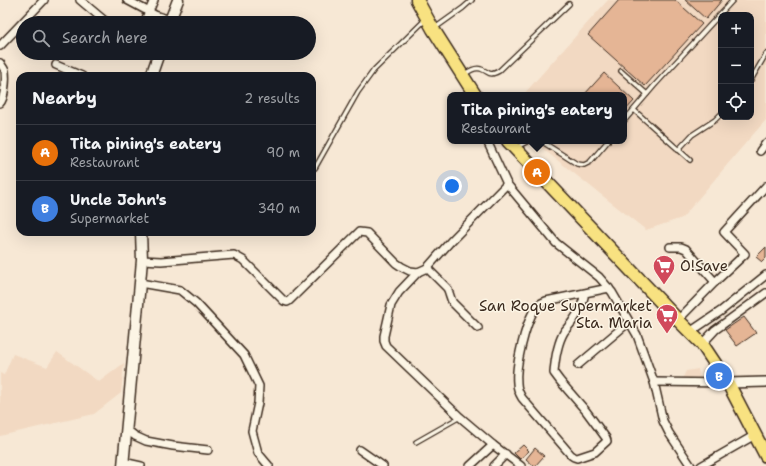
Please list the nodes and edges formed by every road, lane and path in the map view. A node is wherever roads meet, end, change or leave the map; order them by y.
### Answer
1 (44, 0) edge
2 (80, 0) edge
3 (127, 0) edge
4 (154, 0) edge
5 (178, 0) edge
6 (417, 0) edge
7 (472, 0) edge
8 (733, 0) edge
9 (569, 4) dead end
10 (148, 12) junction
11 (29, 16) edge
12 (99, 16) edge
13 (147, 16) edge
14 (156, 16) edge
15 (172, 16) edge
16 (427, 17) junction
17 (16, 29) edge
18 (433, 29) junction
19 (0, 46) edge
20 (766, 54) edge
21 (157, 60) edge
22 (0, 63) edge
23 (56, 65) dead end
24 (621, 71) dead end
25 (73, 72) edge
26 (152, 72) edge
27 (463, 75) junction
28 (754, 75) edge
29 (473, 92) edge
30 (647, 94) junction
31 (0, 103) edge
32 (634, 110) junction
33 (718, 117) edge
34 (627, 118) edge
35 (766, 143) edge
36 (488, 144) edge
37 (546, 144) edge
38 (605, 144) edge
39 (512, 145) edge
40 (678, 150) junction
41 (760, 151) dead end
42 (690, 160) dead end
43 (316, 166) edge
44 (507, 184) junction
45 (766, 186) edge
46 (141, 236) edge
47 (670, 247) dead end
48 (142, 260) junction
49 (426, 268) junction
50 (418, 272) junction
51 (766, 275) edge
52 (715, 282) junction
53 (140, 283) junction
54 (756, 283) junction
55 (609, 288) junction
56 (766, 290) edge
57 (585, 293) junction
58 (766, 293) edge
59 (678, 320) junction
60 (630, 322) junction
61 (478, 328) dead end
62 (690, 332) junction
63 (702, 344) junction
64 (578, 365) dead end
65 (654, 382) junction
66 (766, 382) edge
67 (728, 383) junction
68 (460, 417) junction
69 (126, 429) junction
70 (755, 435) junction
71 (416, 442) dead end
72 (493, 445) junction
73 (208, 450) dead end
74 (360, 450) dead end
75 (506, 454) junction
76 (766, 456) edge
77 (123, 464) edge
78 (140, 466) edge
79 (269, 466) edge
80 (382, 466) edge
81 (470, 466) edge
82 (494, 466) edge
83 (521, 466) edge
84 (691, 466) edge
85 (701, 466) edge

1 - 11 street
2 - 12 street
3 - 10 street
4 - 10 street
5 - 15 main road
6 - 16 main road
7 - 18 lane
8 - 30 lane
9 - 27 lane
10 - 13 street
10 - 14 street
16 - 18 main road
16 - 43 lane
17 - 19 street
18 - 27 main road
20 - 28 lane
21 - 26 main road
22 - 31 street
23 - 25 street
24 - 30 lane
27 - 29 main road
30 - 32 lane
32 - 34 lane
32 - 40 lane
33 - 40 lane
35 - 41 street
36 - 44 street
37 - 38 lane
39 - 59 main road
40 - 42 lane
44 - 49 street
44 - 55 street
45 - 52 street
46 - 48 main road
47 - 52 street
48 - 50 street
48 - 53 main road
49 - 50 street
49 - 61 street
50 - 68 street
51 - 54 street
52 - 59 street
53 - 69 main road
53 - 79 street
54 - 56 street
54 - 62 street
55 - 57 street
55 - 60 street
57 - 57 street
58 - 63 street
59 - 62 main road
60 - 64 street
60 - 65 street
62 - 63 main road
63 - 67 main road
65 - 67 street
65 - 84 street
66 - 67 street
67 - 70 main road
68 - 71 lane
68 - 72 street
69 - 73 street
69 - 77 main road
70 - 76 main road
70 - 85 street
72 - 75 street
72 - 81 street
74 - 80 street
75 - 82 street
75 - 83 street
77 - 78 street

